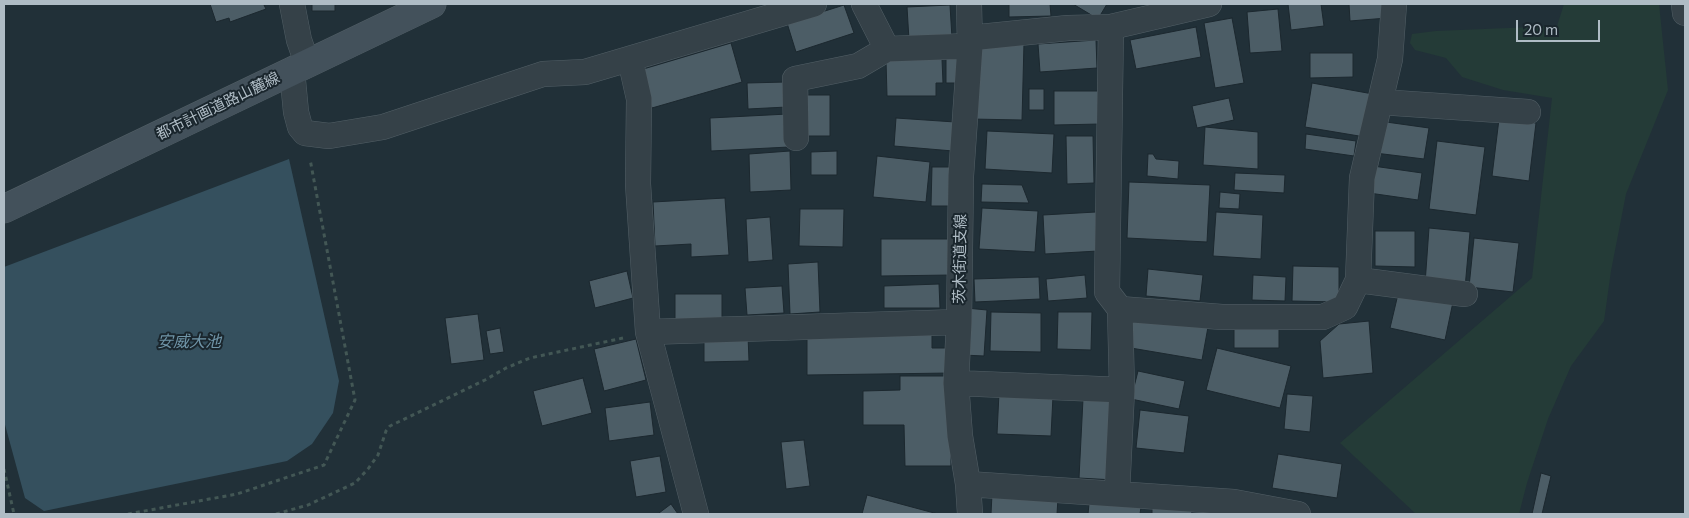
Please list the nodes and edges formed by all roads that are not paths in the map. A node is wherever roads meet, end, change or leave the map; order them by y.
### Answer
1 (292, 4) edge
2 (432, 4) edge
3 (814, 4) edge
4 (864, 4) edge
5 (969, 4) edge
6 (1209, 4) edge
7 (1394, 4) edge
8 (1684, 4) edge
9 (1685, 13) edge
10 (1111, 27) junction
11 (970, 42) junction
12 (886, 49) junction
13 (630, 59) junction
14 (299, 67) junction
15 (1380, 102) junction
16 (1528, 112) dead end
17 (796, 138) dead end
18 (4, 210) edge
19 (1358, 280) junction
20 (1465, 294) dead end
21 (1120, 309) junction
22 (959, 322) junction
23 (648, 332) junction
24 (956, 383) junction
25 (1122, 390) junction
26 (968, 484) junction
27 (1117, 494) junction
28 (696, 514) edge
29 (970, 514) edge
30 (1298, 514) edge

1 - 14 street
2 - 14 street, 都市計画道路山麓線
3 - 13 street
4 - 12 street
5 - 11 street, 茨木街道支線
6 - 10 street
7 - 15 street
8 - 9 street
10 - 11 street
10 - 21 street
11 - 12 street
11 - 22 street, 茨木街道支線
12 - 17 street
13 - 14 street
13 - 23 street
14 - 18 street, 都市計画道路山麓線
15 - 16 street
15 - 19 street
19 - 20 street
19 - 21 street
21 - 25 street
22 - 23 street
22 - 24 street, 茨木街道支線
23 - 28 street
24 - 25 street
24 - 26 street, 茨木街道支線
25 - 27 street
26 - 27 street
26 - 29 street, 茨木街道支線
27 - 30 street

